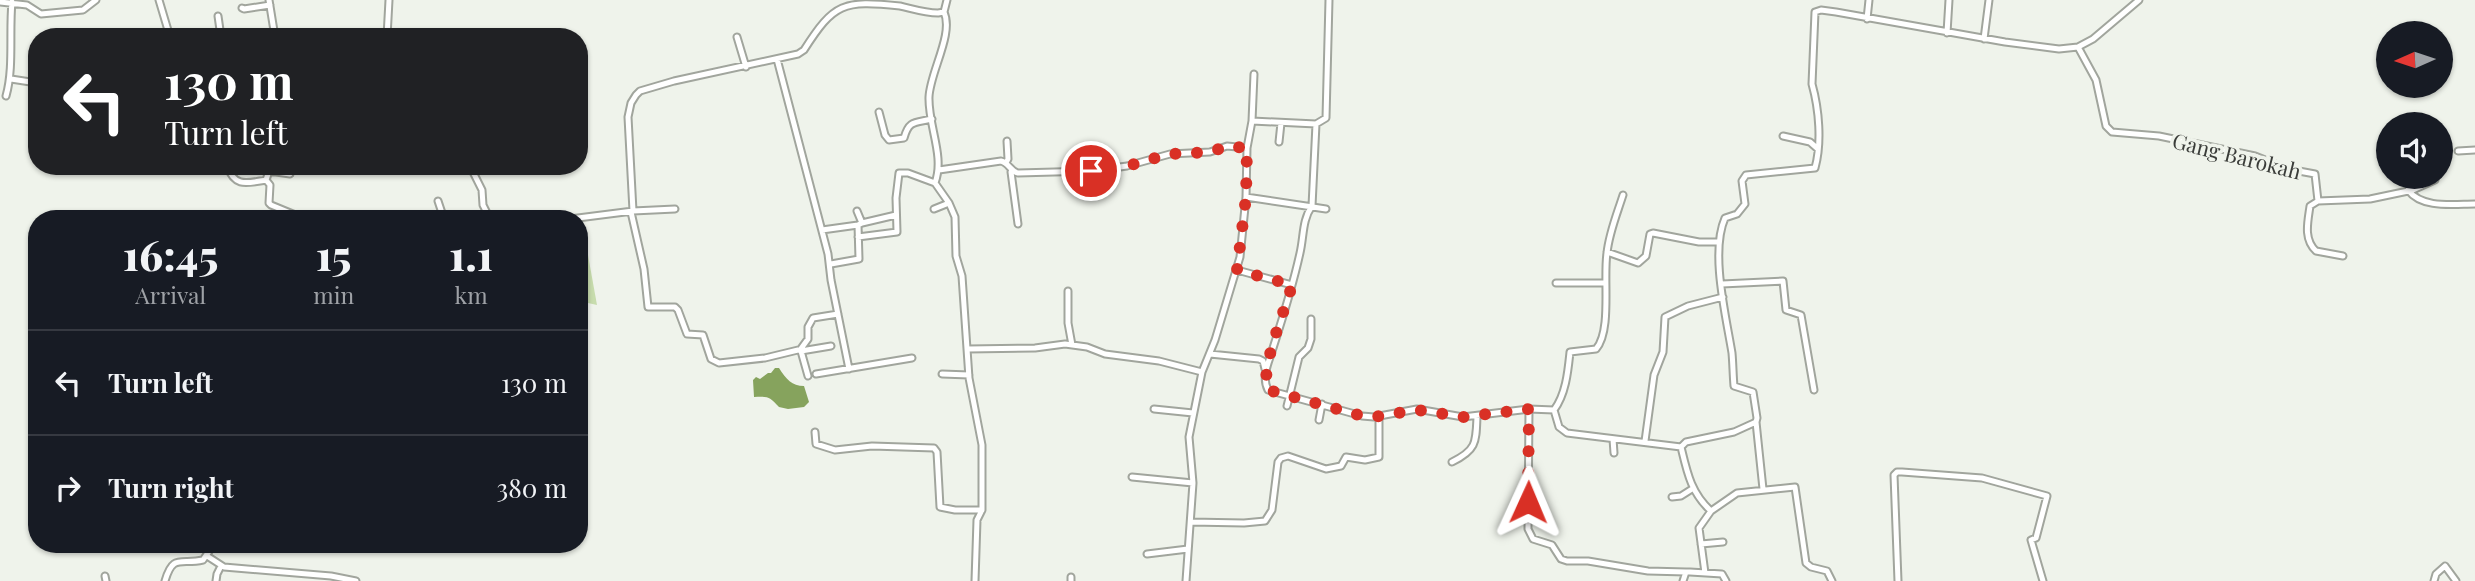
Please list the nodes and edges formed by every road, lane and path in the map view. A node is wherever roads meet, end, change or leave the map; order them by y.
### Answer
1 (96, 0) edge
2 (159, 0) edge
3 (388, 0) edge
4 (947, 0) edge
5 (1329, 0) edge
6 (1822, 0) edge
7 (1869, 0) edge
8 (1948, 0) edge
9 (1989, 0) edge
10 (2139, 0) edge
11 (0, 2) edge
12 (12, 2) junction
13 (269, 2) edge
14 (844, 2) edge
15 (242, 8) dead end
16 (1821, 10) junction
17 (944, 12) junction
18 (218, 16) dead end
19 (1867, 19) junction
20 (167, 28) edge
21 (219, 28) edge
22 (273, 28) edge
23 (387, 28) edge
24 (1947, 33) junction
25 (737, 37) dead end
26 (1984, 39) junction
27 (2078, 47) junction
28 (0, 56) edge
29 (9, 57) junction
30 (776, 59) junction
31 (746, 67) junction
32 (1254, 74) dead end
33 (11, 79) junction
34 (28, 82) edge
35 (6, 96) dead end
36 (879, 111) dead end
37 (932, 119) junction
38 (1252, 121) junction
39 (1281, 123) junction
40 (1316, 124) junction
41 (1783, 136) dead end
42 (1007, 141) dead end
43 (1279, 142) dead end
44 (1247, 148) junction
45 (1818, 149) junction
46 (2475, 150) edge
47 (2458, 151) dead end
48 (1006, 163) junction
49 (939, 170) junction
50 (1011, 171) junction
51 (230, 175) edge
52 (268, 175) edge
53 (474, 175) edge
54 (266, 180) junction
55 (934, 183) junction
56 (2408, 190) joint
57 (1623, 195) dead end
58 (1246, 197) junction
59 (438, 201) dead end
60 (2318, 201) junction
61 (949, 203) junction
62 (2475, 204) edge
63 (1312, 206) junction
64 (675, 209) dead end
65 (934, 209) dead end
66 (1326, 209) dead end
67 (283, 210) edge
68 (441, 210) edge
69 (486, 210) edge
70 (857, 211) dead end
71 (632, 212) junction
72 (896, 215) junction
73 (588, 217) edge
74 (860, 224) junction
75 (1018, 224) dead end
76 (822, 230) junction
77 (858, 237) junction
78 (1719, 242) junction
79 (1606, 252) junction
80 (2343, 256) dead end
81 (831, 264) junction
82 (1237, 270) junction
83 (1556, 283) dead end
84 (1604, 283) junction
85 (1721, 284) junction
86 (1292, 285) junction
87 (1068, 291) dead end
88 (1723, 297) junction
89 (838, 314) junction
90 (1311, 319) dead end
91 (1072, 345) junction
92 (831, 346) dead end
93 (968, 349) junction
94 (801, 351) junction
95 (1210, 354) junction
96 (912, 358) dead end
97 (849, 369) junction
98 (1265, 369) junction
99 (1202, 372) junction
100 (816, 374) dead end
101 (942, 374) dead end
102 (969, 375) junction
103 (808, 376) dead end
104 (1814, 390) dead end
105 (1290, 396) junction
106 (1322, 404) junction
107 (1287, 407) dead end
108 (1154, 409) dead end
109 (1531, 409) junction
110 (1554, 410) junction
111 (1193, 413) junction
112 (1379, 416) junction
113 (1477, 416) junction
114 (1319, 420) dead end
115 (1756, 422) junction
116 (815, 432) dead end
117 (1613, 439) junction
118 (1645, 441) junction
119 (1681, 447) junction
120 (1614, 453) dead end
121 (1452, 462) dead end
122 (1132, 477) dead end
123 (1193, 483) junction
124 (1692, 489) junction
125 (1763, 489) junction
126 (1672, 497) dead end
127 (982, 510) junction
128 (1711, 511) junction
129 (1191, 522) junction
130 (1723, 542) dead end
131 (1701, 544) junction
132 (1188, 549) junction
133 (1147, 554) dead end
134 (207, 555) joint
135 (221, 566) junction
136 (1686, 572) junction
137 (1705, 573) junction
138 (166, 581) edge
139 (216, 581) edge
140 (356, 581) edge
141 (975, 581) edge
142 (1186, 581) edge
143 (1683, 581) edge
144 (1726, 581) edge
145 (1832, 581) edge
146 (1898, 581) edge
147 (2043, 581) edge
148 (2434, 581) edge
149 (2456, 581) edge

1 - 12 street
2 - 20 street
3 - 23 street
4 - 17 street
5 - 40 street
6 - 16 street
7 - 19 street
8 - 24 street
9 - 26 street
10 - 27 street
11 - 12 street
12 - 29 street
13 - 15 street
13 - 22 street
14 - 17 street
14 - 30 street
16 - 19 street
16 - 45 street
17 - 37 street
18 - 21 street
19 - 24 street
24 - 26 street
25 - 31 street
26 - 27 street
27 - 60 street, Gang Barokah
28 - 29 street
29 - 33 street
30 - 31 street
30 - 76 street
31 - 71 street
32 - 38 street
33 - 34 street
33 - 35 street
36 - 37 street
37 - 49 street
38 - 39 street
38 - 44 street
39 - 40 street
39 - 43 street
40 - 63 street
41 - 45 street
42 - 48 street
44 - 50 street
44 - 58 street
45 - 78 street
46 - 47 street
48 - 49 street
48 - 50 street
49 - 55 street
50 - 75 street
51 - 54 street
52 - 54 street
53 - 69 street
54 - 67 street
55 - 61 street
55 - 72 street
56 - 60 street
56 - 62 street
57 - 79 street
58 - 63 street
58 - 82 street
59 - 68 street
60 - 80 street
61 - 65 street
61 - 93 street
63 - 66 street
63 - 86 street
64 - 71 street
70 - 74 street
71 - 73 street
71 - 94 street
72 - 74 street
72 - 77 street
74 - 76 street
74 - 77 street
76 - 81 street
77 - 81 street
78 - 79 street
78 - 85 street
79 - 84 street
81 - 89 street
82 - 86 street
82 - 95 street
83 - 84 street
84 - 110 street
85 - 88 street
85 - 104 street
86 - 98 street
87 - 91 street
88 - 115 street
88 - 118 street
89 - 94 street
89 - 97 street
90 - 105 street
91 - 93 street
91 - 99 street
92 - 94 street
93 - 102 street
94 - 103 street
95 - 98 street
95 - 99 street
96 - 97 street
97 - 100 street
98 - 105 street
99 - 111 street
101 - 102 street
102 - 127 street
105 - 106 street
105 - 107 street
106 - 112 street
106 - 114 street
108 - 111 street
109 - 110 street
109 - 113 street
109 - 136 street
110 - 117 street
111 - 123 street
112 - 113 street
112 - 129 street
113 - 121 street
115 - 119 street
115 - 125 street
116 - 127 street
117 - 118 street
117 - 120 street
118 - 119 street
119 - 124 street
122 - 123 street
123 - 129 street
124 - 126 street
124 - 128 street
125 - 128 street
125 - 145 street
127 - 141 street
128 - 131 street
129 - 132 street
130 - 131 street
131 - 137 street
132 - 133 street
132 - 142 street
134 - 135 street
134 - 138 street
135 - 139 street
135 - 140 street
136 - 137 street
136 - 143 street
137 - 144 street
146 - 147 street
148 - 149 street

